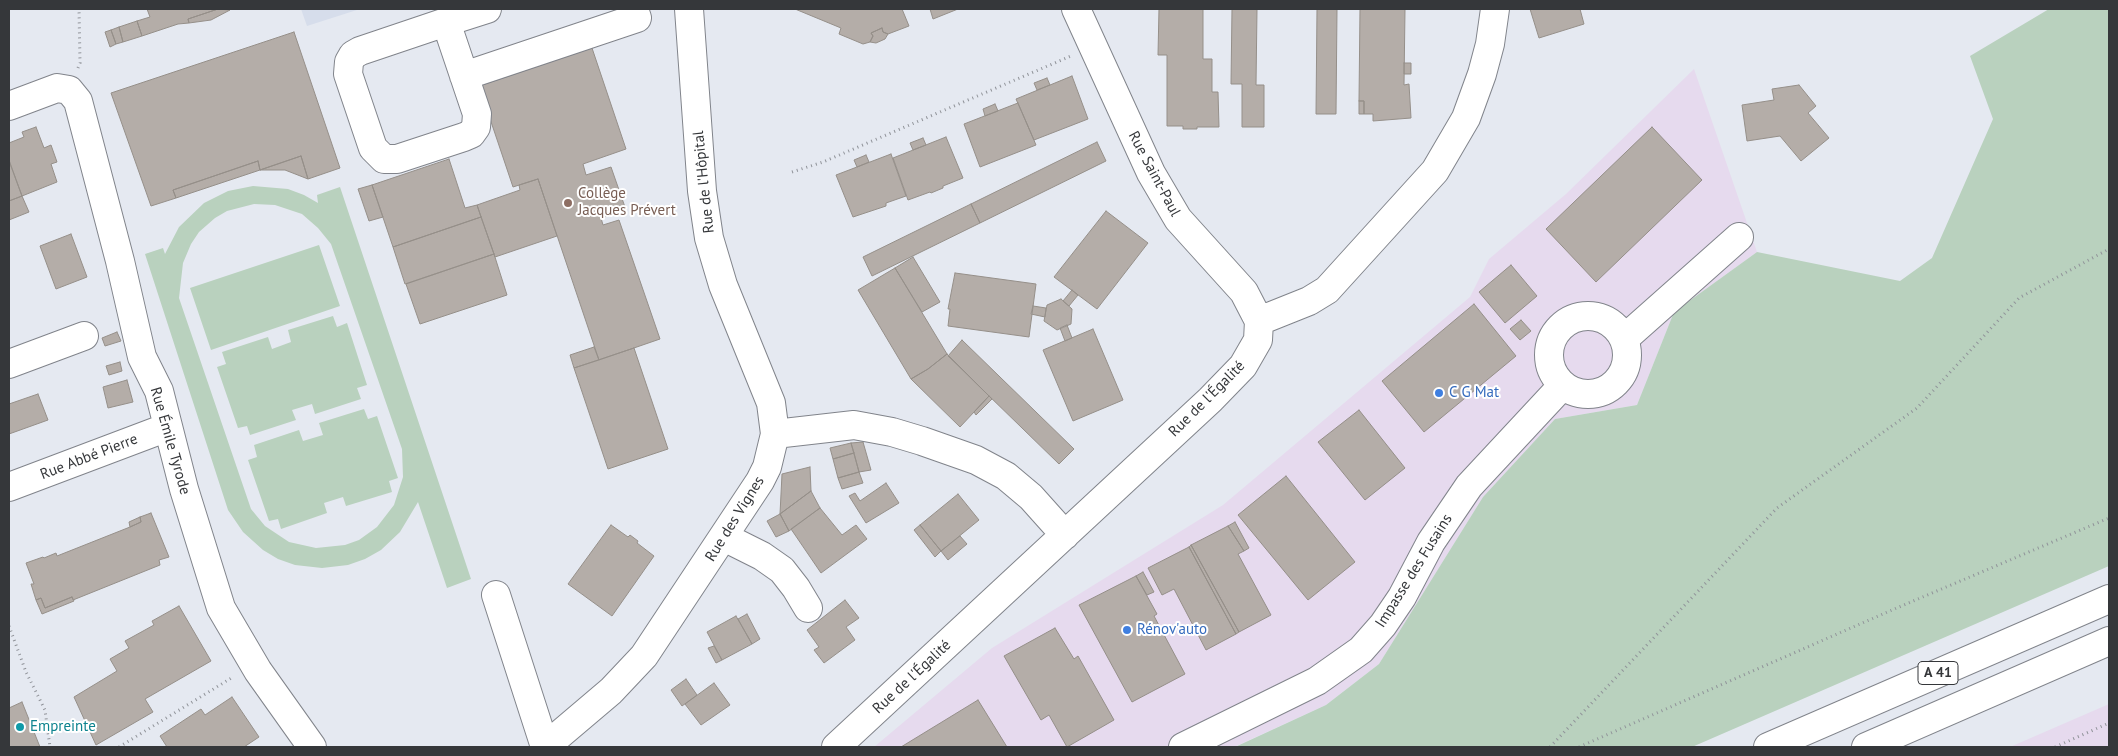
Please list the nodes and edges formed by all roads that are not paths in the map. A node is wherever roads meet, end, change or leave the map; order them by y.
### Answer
1 (487, 9) edge
2 (634, 9) edge
3 (689, 9) edge
4 (1076, 9) edge
5 (1495, 9) edge
6 (446, 22) junction
7 (464, 76) junction
8 (9, 106) edge
9 (1739, 237) dead end
10 (1259, 321) junction
11 (84, 336) dead end
12 (1624, 339) junction
13 (9, 364) edge
14 (1563, 386) junction
15 (168, 427) junction
16 (775, 434) junction
17 (9, 487) edge
18 (1065, 536) junction
19 (724, 537) junction
20 (496, 596) dead end
21 (2109, 599) edge
22 (808, 608) dead end
23 (2109, 641) edge
24 (312, 747) edge
25 (545, 747) edge
26 (836, 747) edge
27 (1183, 747) edge
28 (1768, 747) edge
29 (1866, 747) edge

1 - 6 main road
2 - 7 main road
3 - 16 main road, Rue de l'Hôpital
4 - 10 main road, Rue Saint-Paul
5 - 10 main road
6 - 7 main road
6 - 7 main road
8 - 15 main road, Rue Émile Tyrode
9 - 12 main road
10 - 18 main road, Rue de l'Égalité
11 - 13 main road
12 - 14 main road
12 - 14 main road
14 - 27 main road, Impasse des Fusains
15 - 17 main road, Rue Abbé Pierre
15 - 24 main road, Rue Émile Tyrode
16 - 18 main road
16 - 19 main road, Rue des Vignes
18 - 26 main road, Rue de l'Égalité
19 - 22 main road
19 - 25 main road, Rue des Vignes
20 - 25 main road
21 - 28 main road, A 41
23 - 29 main road, A 41

